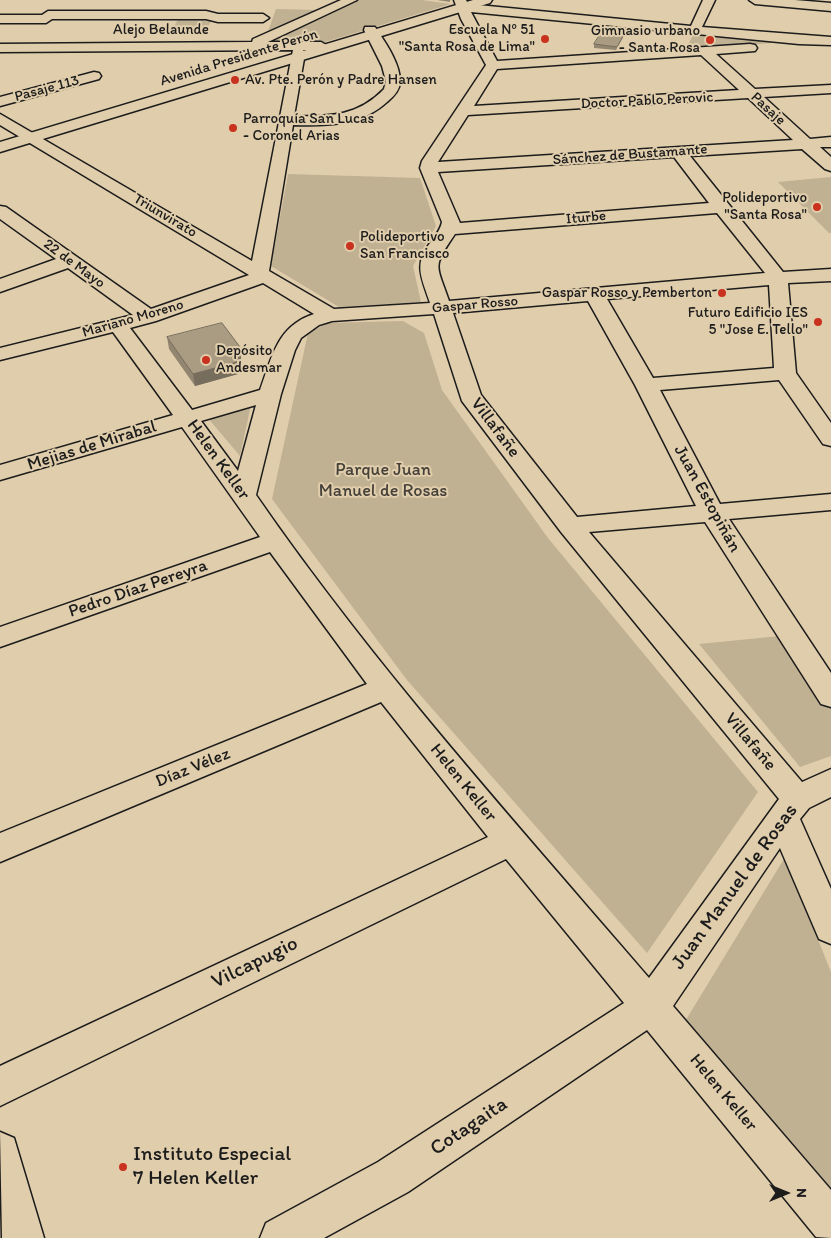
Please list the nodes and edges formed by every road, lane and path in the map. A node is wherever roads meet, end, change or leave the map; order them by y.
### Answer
1 (58, 0) edge
2 (350, 0) edge
3 (709, 0) edge
4 (756, 0) edge
5 (469, 2) edge
6 (10, 6) dead end
7 (831, 8) edge
8 (214, 18) junction
9 (0, 19) edge
10 (48, 21) junction
11 (697, 25) junction
12 (371, 32) junction
13 (827, 41) edge
14 (257, 44) junction
15 (204, 46) junction
16 (321, 46) junction
17 (0, 48) edge
18 (26, 48) junction
19 (704, 52) junction
20 (297, 56) junction
21 (494, 65) junction
22 (252, 66) junction
23 (94, 76) dead end
24 (831, 89) edge
25 (753, 96) junction
26 (0, 102) edge
27 (464, 110) junction
28 (0, 119) edge
29 (288, 120) junction
30 (29, 135) junction
31 (0, 140) edge
32 (831, 142) edge
33 (807, 144) junction
34 (0, 147) edge
35 (678, 152) junction
36 (831, 166) edge
37 (428, 168) junction
38 (722, 207) junction
39 (0, 211) edge
40 (450, 229) junction
41 (69, 261) junction
42 (262, 274) junction
43 (831, 276) edge
44 (778, 278) junction
45 (0, 286) edge
46 (595, 295) junction
47 (440, 308) junction
48 (330, 315) junction
49 (149, 317) junction
50 (118, 325) junction
51 (5, 348) edge
52 (785, 373) junction
53 (646, 385) junction
54 (270, 394) junction
55 (187, 417) junction
56 (831, 439) edge
57 (0, 473) edge
58 (244, 496) junction
59 (831, 502) edge
60 (712, 513) junction
61 (570, 526) junction
62 (275, 541) junction
63 (0, 637) edge
64 (386, 688) junction
65 (831, 696) edge
66 (831, 782) edge
67 (790, 808) junction
68 (510, 841) junction
69 (0, 848) edge
70 (831, 928) edge
71 (651, 1006) junction
72 (0, 1086) edge
73 (0, 1152) edge
74 (831, 1222) edge
75 (23, 1238) edge
76 (281, 1238) edge

1 - 10 street
2 - 14 street
3 - 11 street
4 - 7 street
5 - 11 street
5 - 12 street, Avenida Presidente Perón
5 - 13 street
5 - 21 street
6 - 9 street
8 - 10 street
8 - 14 street
8 - 15 street
9 - 10 street
10 - 18 street
11 - 13 street
12 - 16 street, Avenida Presidente Perón
12 - 20 street, Avenida Presidente Perón
12 - 29 street
13 - 19 street
14 - 15 street, Alejo Belaunde
14 - 16 street, Alejo Belaunde
14 - 22 street
15 - 18 street, Alejo Belaunde
16 - 20 street, Avenida Presidente Perón
17 - 18 street, Alejo Belaunde
19 - 21 street
19 - 25 street, Pasaje
20 - 22 street, Avenida Presidente Perón
20 - 29 street
20 - 30 street, Avenida Presidente Perón
21 - 27 street
22 - 30 street, Avenida Presidente Perón
23 - 26 street, Pasaje 113
24 - 25 street, Doctor Pablo Perovic
25 - 27 street, Doctor Pablo Perovic
25 - 33 street, Pasaje
27 - 37 street
28 - 30 street, Triunvirato
29 - 42 street
30 - 31 street, Avenida Presidente Perón
30 - 34 street, Avenida Presidente Perón
30 - 42 street, Triunvirato
32 - 33 street, Sánchez de Bustamante
33 - 35 street, Sánchez de Bustamante
33 - 36 street, Pasaje
35 - 37 street, Sánchez de Bustamante
35 - 38 street
37 - 40 street
38 - 40 street, Iturbe
38 - 44 street
39 - 41 street, 22 de Mayo
40 - 47 street, Villafañe
41 - 45 street
41 - 49 street, 22 de Mayo
42 - 48 street, Triunvirato
42 - 49 street, Mariano Moreno
43 - 44 street, Gaspar Rosso
44 - 46 street, Gaspar Rosso
44 - 52 street
46 - 47 street, Gaspar Rosso
46 - 53 street, Juan Estopiñán
47 - 48 street, Gaspar Rosso
47 - 61 street, Villafañe
48 - 54 street, Gaspar Rosso
49 - 50 street, Mariano Moreno
50 - 51 street, Mariano Moreno
50 - 55 street, Helen Keller
52 - 53 street
52 - 56 street
53 - 60 street, Juan Estopiñán
54 - 55 street, Mejias de Mirabal
54 - 58 street, Gaspar Rosso
55 - 57 street, Mejias de Mirabal
55 - 58 street, Helen Keller
58 - 62 street, Helen Keller
59 - 60 street
60 - 61 street
60 - 65 street, Juan Estopiñán
61 - 67 street, Villafañe
62 - 63 street, Pedro Díaz Pereyra
62 - 64 street, Helen Keller
64 - 68 street, Helen Keller
64 - 69 street, Díaz Vélez
66 - 67 street, Juan Manuel de Rosas
67 - 70 street, Villafañe
67 - 71 street, Juan Manuel de Rosas
68 - 71 street, Helen Keller
68 - 72 street, Vilcapugio
71 - 74 street, Helen Keller
71 - 76 street, Cotagaita
73 - 75 street

